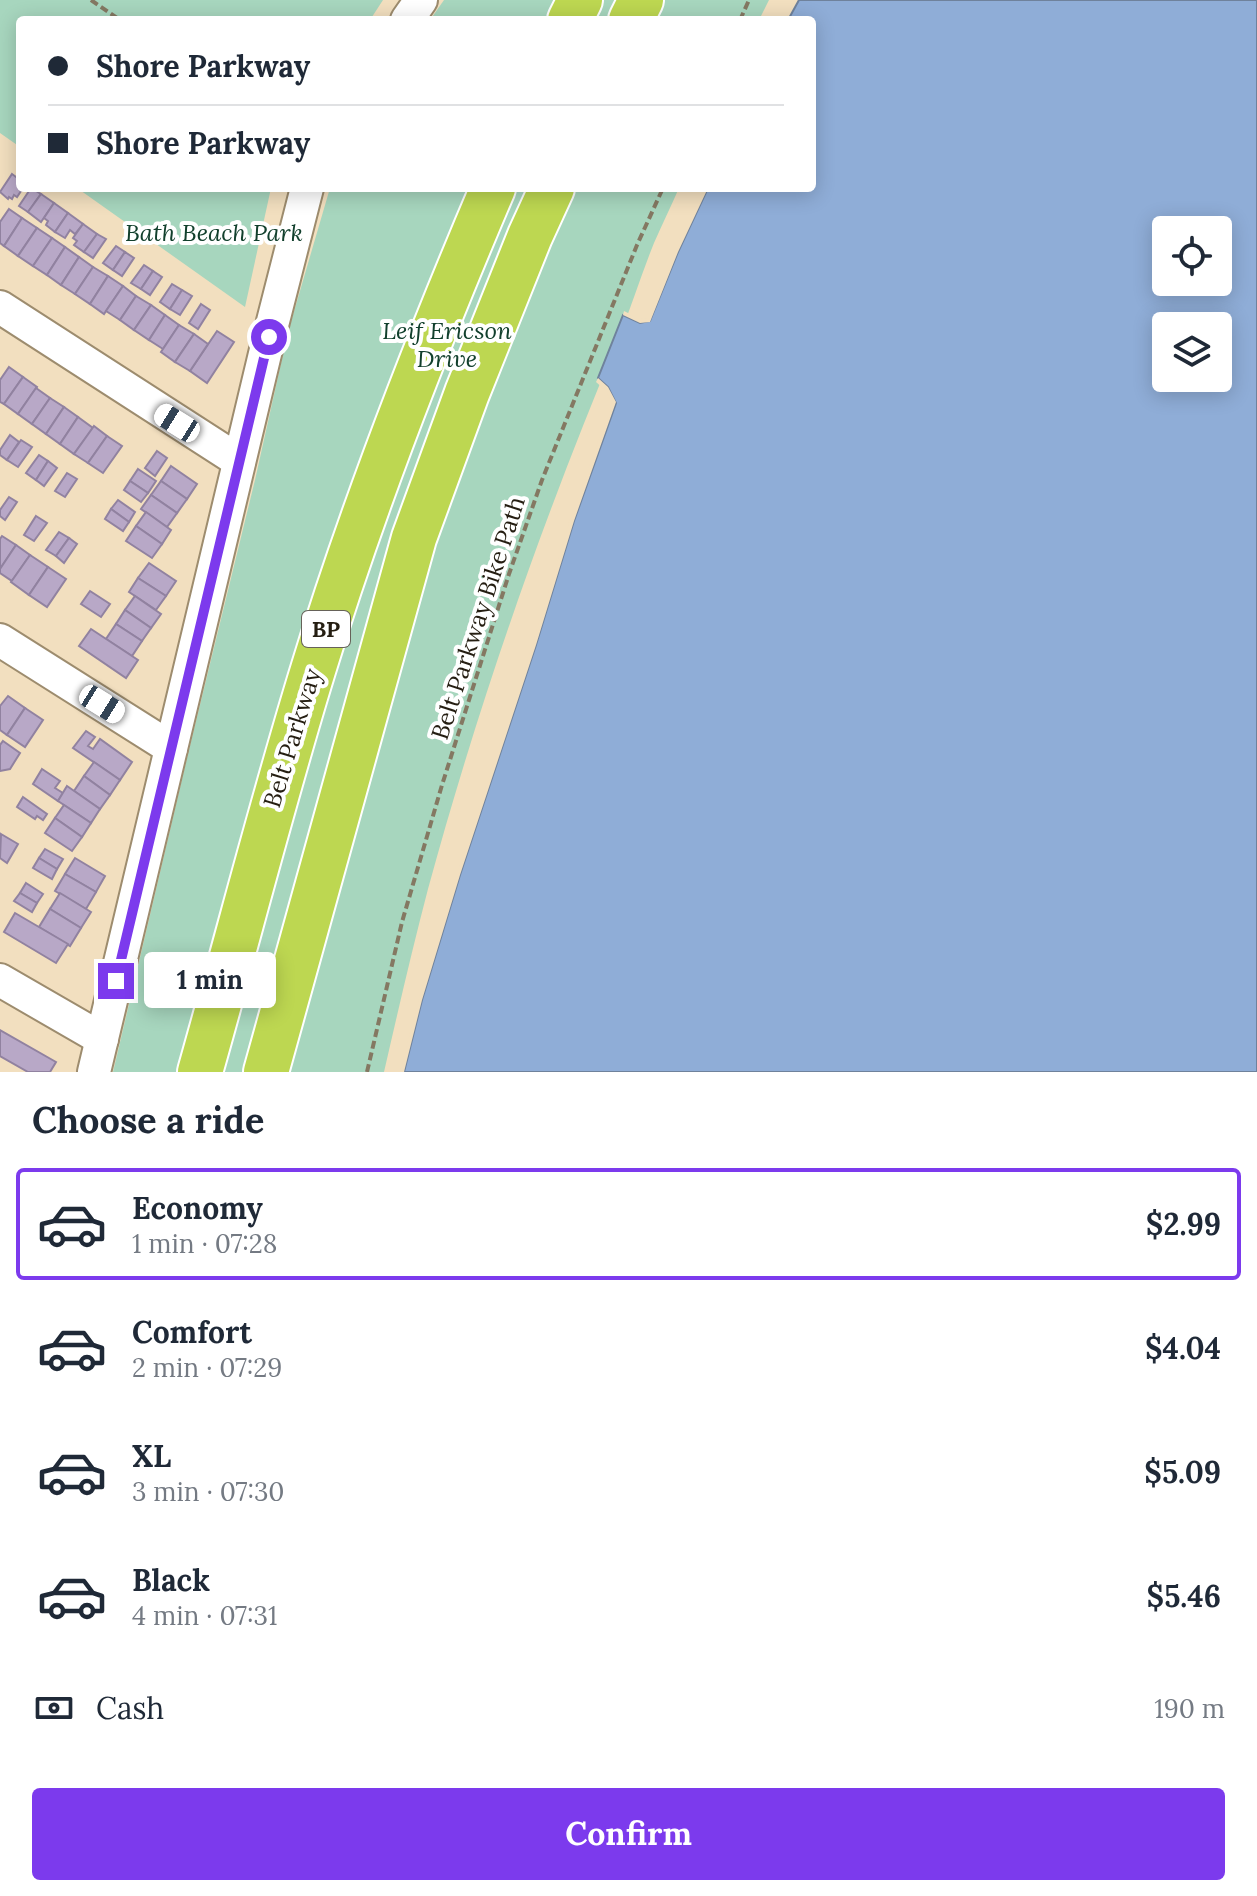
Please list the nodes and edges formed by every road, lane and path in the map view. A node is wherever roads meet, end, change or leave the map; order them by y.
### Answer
1 (91, 0) edge
2 (114, 16) edge
3 (306, 192) edge
4 (491, 192) edge
5 (550, 192) edge
6 (661, 192) edge
7 (0, 307) edge
8 (239, 461) junction
9 (0, 640) edge
10 (171, 748) junction
11 (0, 980) edge
12 (102, 1039) junction
13 (94, 1072) edge
14 (200, 1072) edge
15 (266, 1072) edge
16 (367, 1072) edge

1 - 2 path
3 - 8 street
4 - 14 highway, Belt Parkway / BP
5 - 15 highway, BP
6 - 16 path, Belt Parkway Bike Path
7 - 8 street
8 - 10 street
9 - 10 street
10 - 12 street
11 - 12 street
12 - 13 street

